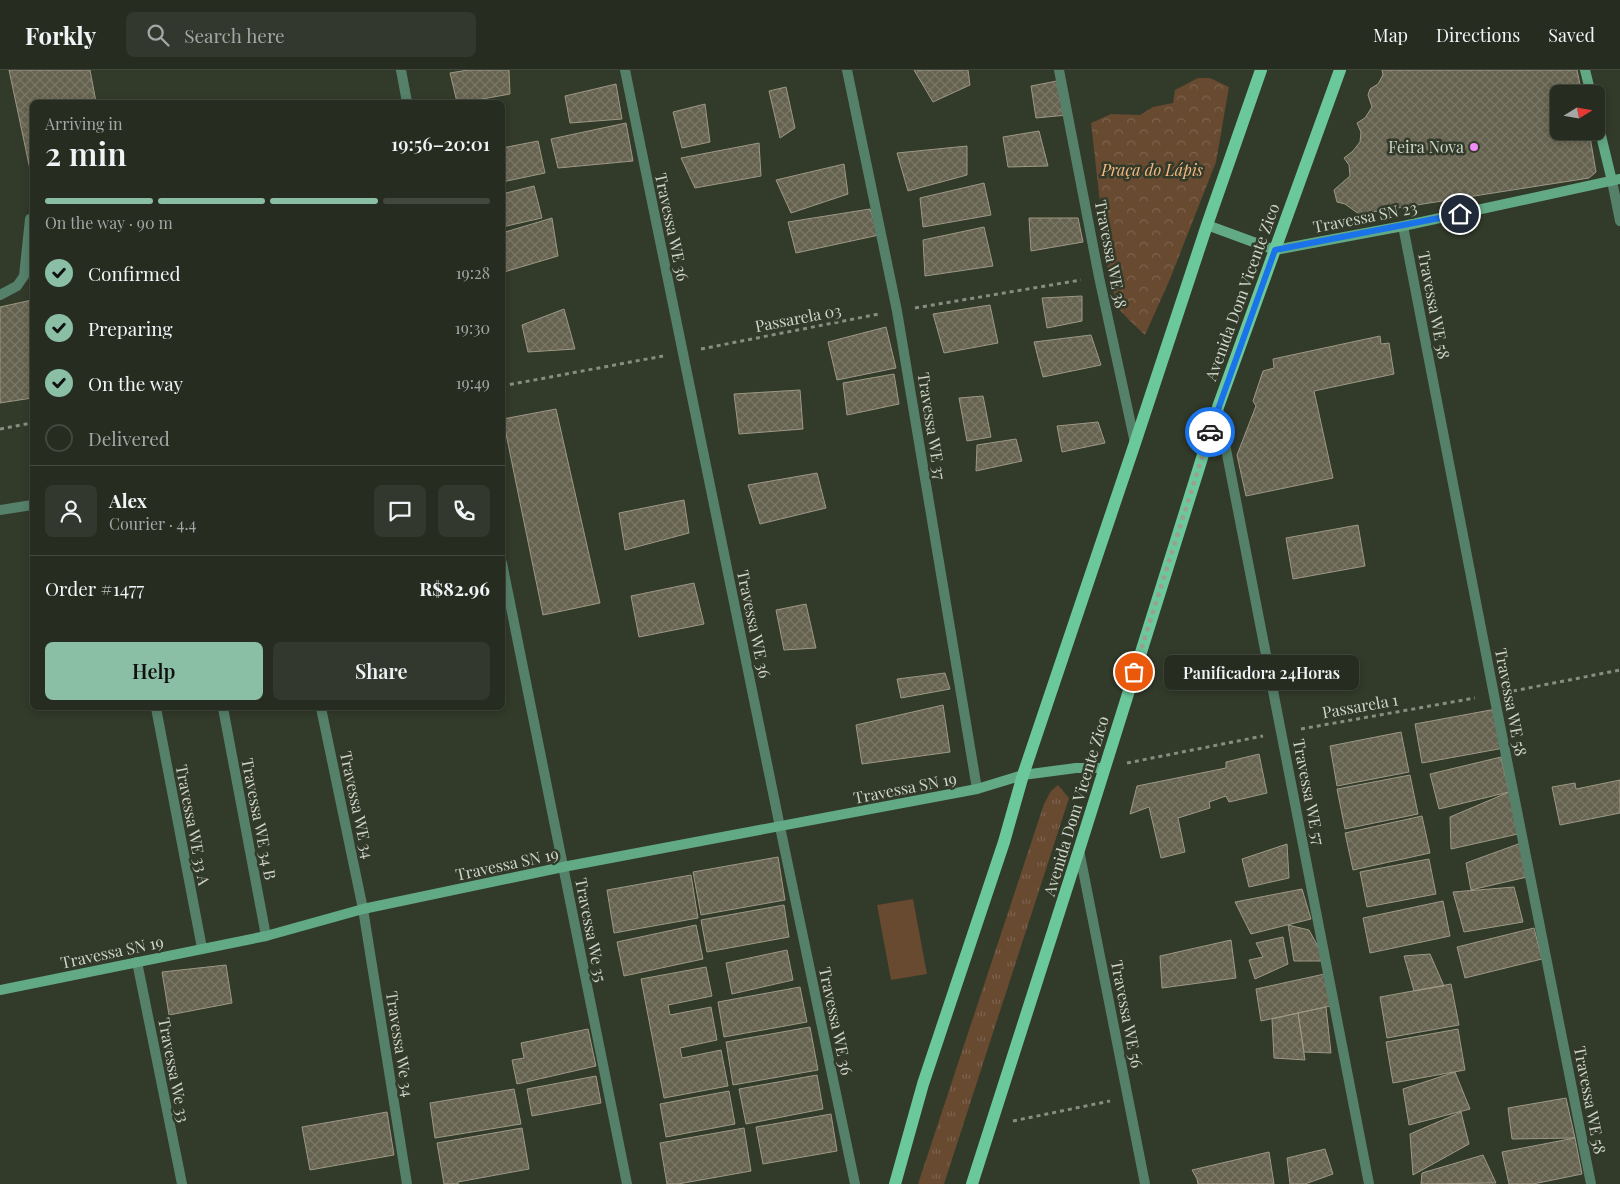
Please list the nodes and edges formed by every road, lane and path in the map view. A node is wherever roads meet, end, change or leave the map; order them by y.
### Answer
1 (401, 70) edge
2 (624, 70) edge
3 (847, 70) edge
4 (1059, 70) edge
5 (1261, 70) edge
6 (1340, 70) edge
7 (1585, 70) edge
8 (1589, 85) edge
9 (407, 100) edge
10 (1604, 140) edge
11 (1616, 180) edge
12 (30, 219) dead end
13 (1620, 221) edge
14 (1207, 225) junction
15 (1404, 226) junction
16 (1275, 250) junction
17 (1099, 277) junction
18 (0, 295) edge
19 (897, 311) junction
20 (683, 353) junction
21 (505, 385) edge
22 (1218, 407) junction
23 (30, 423) edge
24 (0, 429) edge
25 (1135, 443) junction
26 (30, 505) edge
27 (0, 510) edge
28 (505, 578) edge
29 (1620, 670) edge
30 (1494, 695) junction
31 (156, 710) edge
32 (223, 710) edge
33 (321, 710) edge
34 (1282, 733) junction
35 (1105, 768) junction
36 (1023, 775) junction
37 (977, 789) junction
38 (780, 827) junction
39 (1079, 850) junction
40 (564, 867) junction
41 (363, 909) junction
42 (266, 936) junction
43 (202, 948) junction
44 (137, 962) junction
45 (0, 990) edge
46 (1128, 1098) junction
47 (990, 1126) junction
48 (182, 1184) edge
49 (407, 1184) edge
50 (627, 1184) edge
51 (855, 1184) edge
52 (895, 1184) edge
53 (972, 1184) edge
54 (1145, 1184) edge
55 (1369, 1184) edge
56 (1591, 1184) edge

1 - 9 street
2 - 20 street, Travessa WE 36
3 - 19 street, Travessa WE 37
4 - 17 street, Travessa WE 38
5 - 14 main road
6 - 16 main road, Avenida Dom Vicente Zico
7 - 8 main road
10 - 11 main road
11 - 13 street
11 - 15 main road, Travessa SN 23
12 - 18 street
14 - 16 main road
14 - 25 main road
15 - 16 main road, Travessa SN 23
15 - 30 street, Travessa WE 58
16 - 22 main road, Avenida Dom Vicente Zico
17 - 19 path, Passarela 03
17 - 25 street, Travessa WE 38
19 - 20 path, Passarela 03
19 - 37 street, Travessa WE 37
20 - 21 path, Passarela 03
20 - 38 street, Travessa WE 36
22 - 34 street, Travessa WE 57
22 - 35 main road, Avenida Dom Vicente Zico
23 - 24 path
25 - 36 main road
26 - 27 street
28 - 40 street, Travessa We 35
29 - 30 path, Passarela 1
30 - 34 path, Passarela 1
30 - 56 street, Travessa WE 58
31 - 43 street, Travessa WE 33 A
32 - 42 street, Travessa WE 34 B
33 - 41 street, Travessa WE 34
34 - 35 path, Passarela 1
34 - 55 street, Travessa WE 57
35 - 36 main road, Travessa SN 19
35 - 39 main road, Avenida Dom Vicente Zico
36 - 37 main road, Travessa SN 19
36 - 52 main road
37 - 38 main road, Travessa SN 19
38 - 40 main road, Travessa SN 19
38 - 51 street, Travessa WE 36
39 - 46 street, Travessa WE 56
39 - 47 main road, Avenida Dom Vicente Zico
40 - 41 main road, Travessa SN 19
40 - 50 street, Travessa We 35
41 - 42 main road, Travessa SN 19
41 - 49 street, Travessa We 34
42 - 43 main road, Travessa SN 19
43 - 44 main road, Travessa SN 19
44 - 45 main road, Travessa SN 19
44 - 48 street, Travessa We 33
46 - 47 path
46 - 54 street, Travessa WE 56
47 - 53 main road, Avenida Dom Vicente Zico

